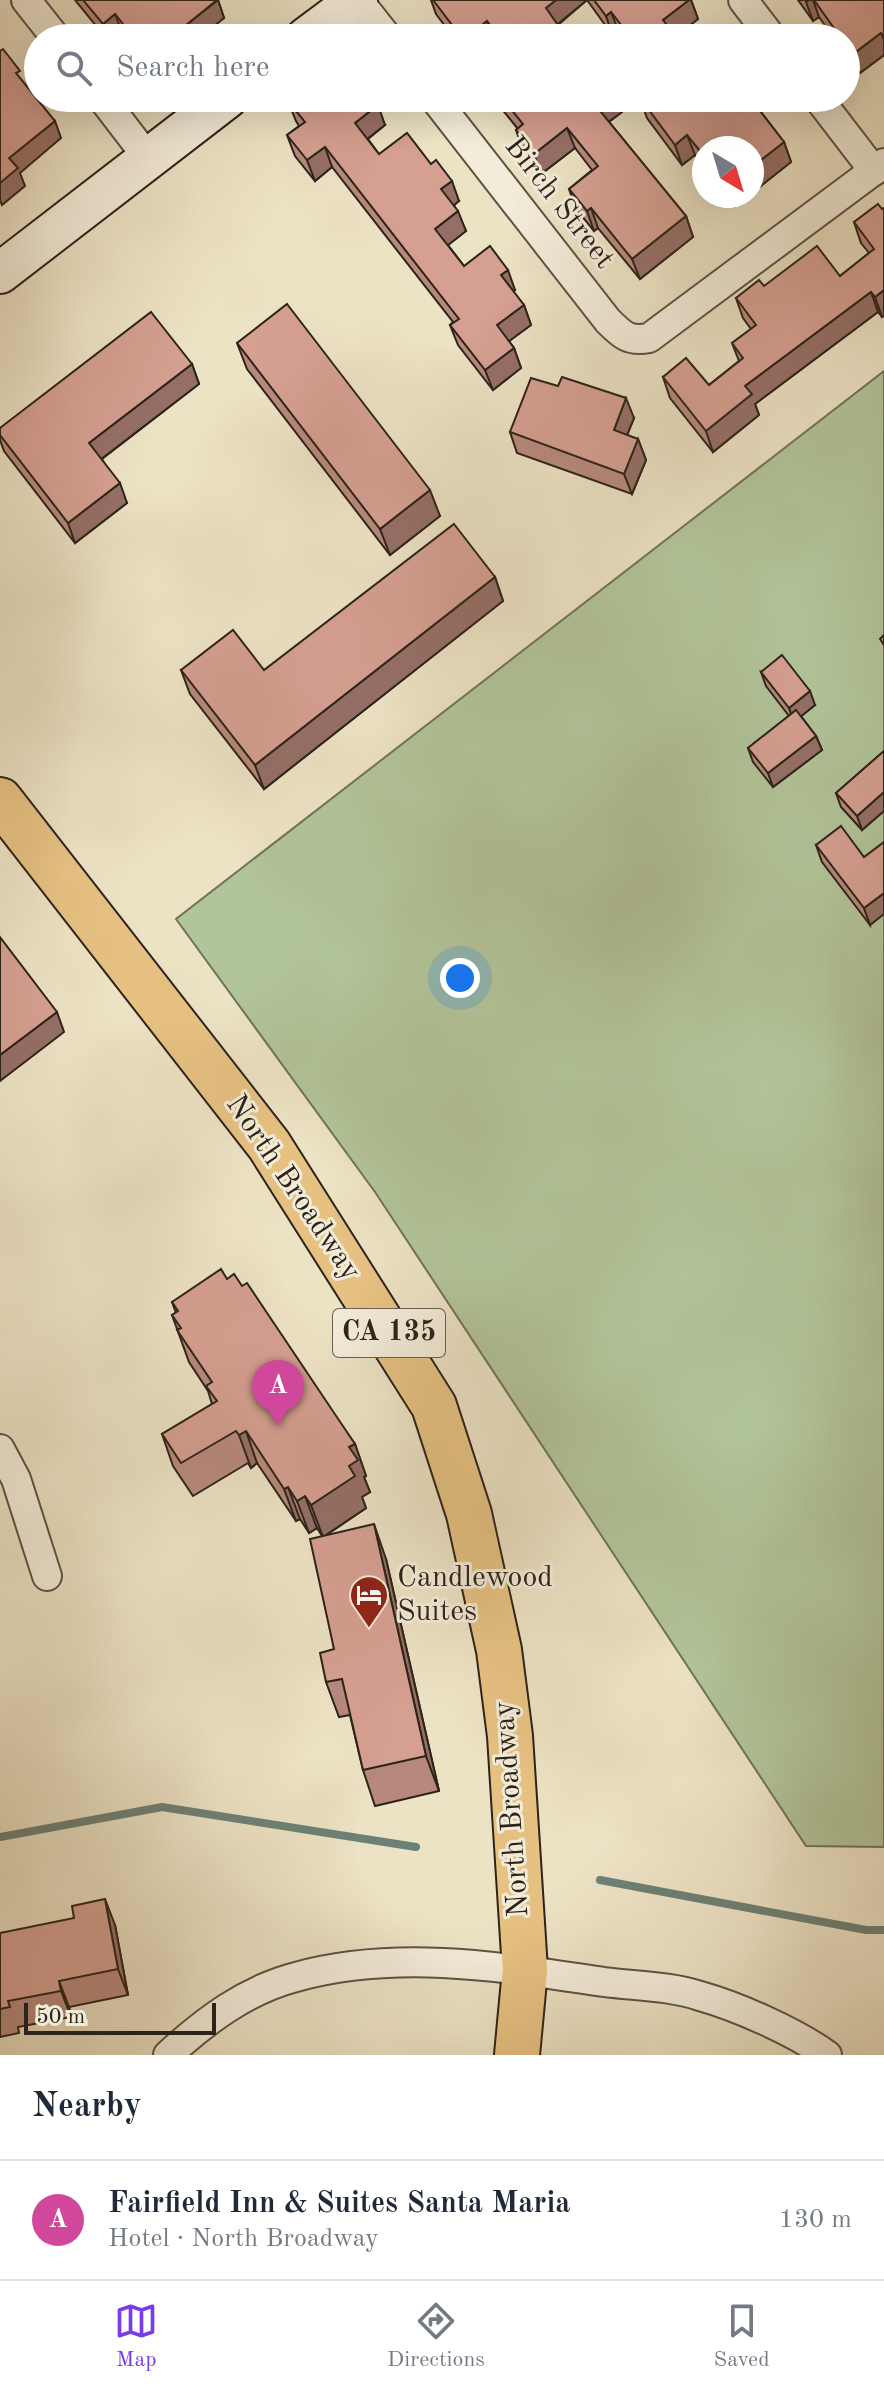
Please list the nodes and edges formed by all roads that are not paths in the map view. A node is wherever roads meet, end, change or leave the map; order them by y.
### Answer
1 (26, 0) edge
2 (358, 0) edge
3 (743, 0) edge
4 (45, 24) edge
5 (325, 24) edge
6 (377, 24) edge
7 (761, 24) edge
8 (113, 112) edge
9 (209, 112) edge
10 (445, 112) edge
11 (830, 112) edge
12 (148, 158) junction
13 (879, 167) edge
14 (0, 273) edge
15 (0, 800) edge
16 (0, 1449) edge
17 (47, 1576) dead end
18 (525, 1970) junction
19 (168, 2055) edge
20 (517, 2055) edge
21 (827, 2055) edge

1 - 4 street
2 - 5 street
2 - 6 street
3 - 7 street
8 - 12 street
9 - 12 street
10 - 13 street, Birch Street
11 - 13 street
12 - 14 street
15 - 18 main road, North Broadway / CA 135
16 - 17 street
18 - 19 street
18 - 20 main road, North Broadway / CA 135
18 - 21 street

